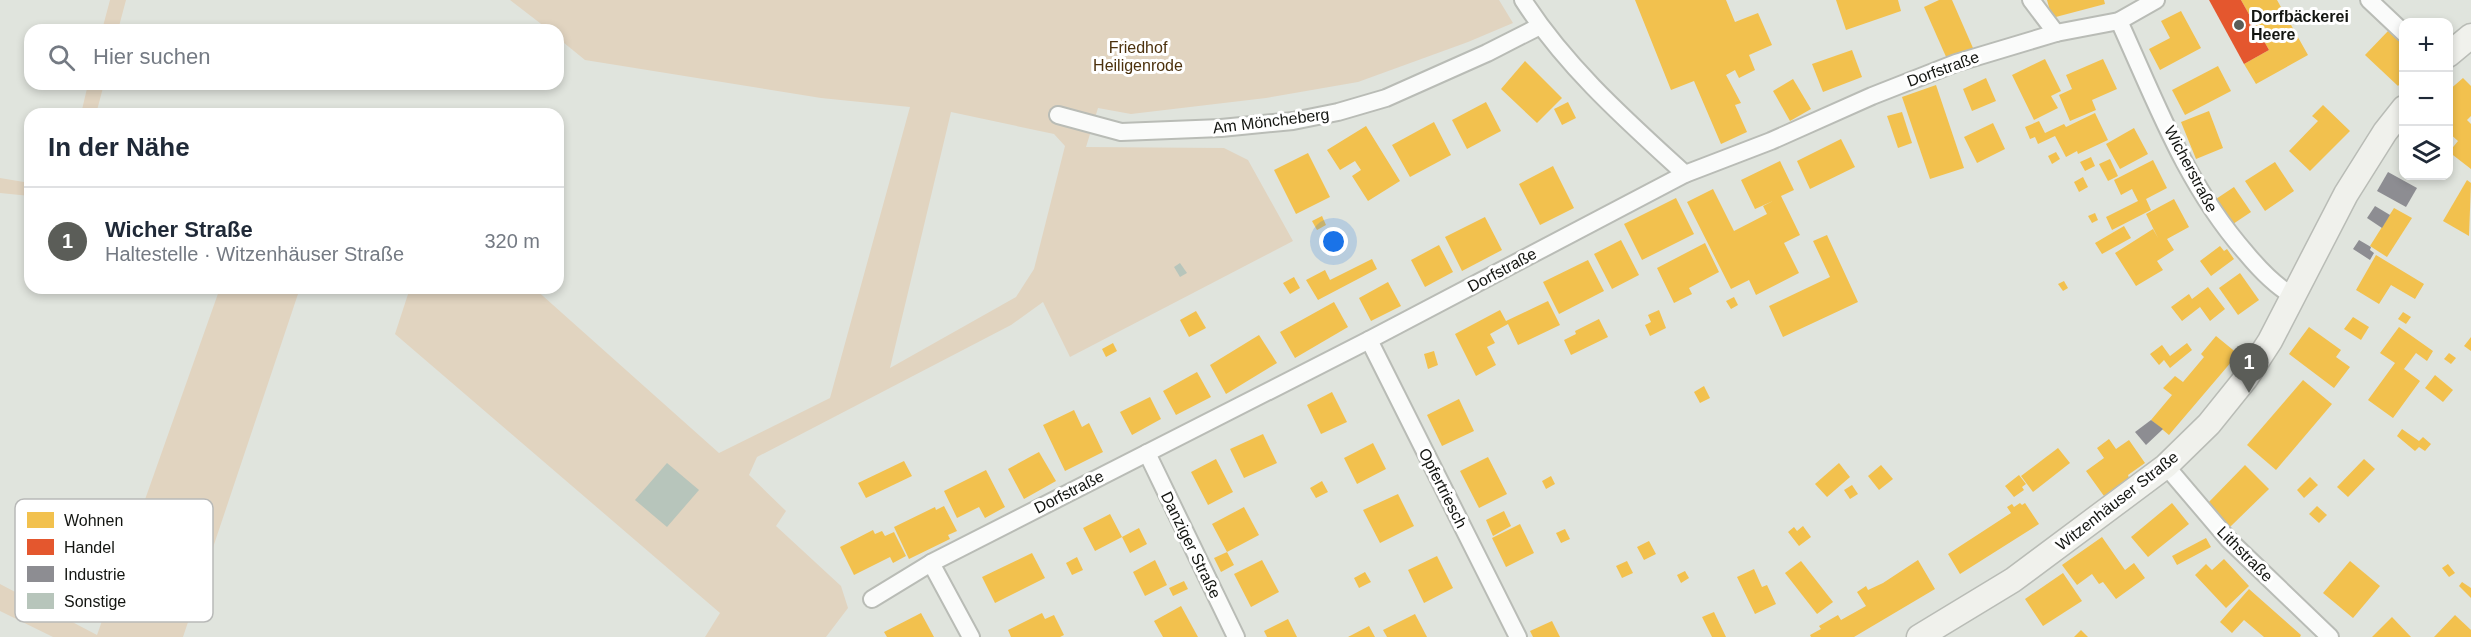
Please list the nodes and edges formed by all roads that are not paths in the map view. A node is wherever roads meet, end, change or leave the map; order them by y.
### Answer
1 (1523, 0) edge
2 (2031, 0) edge
3 (2156, 0) edge
4 (2369, 0) edge
5 (2120, 21) junction
6 (1540, 26) junction
7 (2399, 29) edge
8 (2056, 33) junction
9 (2471, 36) edge
10 (2453, 51) edge
11 (2399, 113) edge
12 (1058, 116) dead end
13 (1684, 174) junction
14 (2293, 296) junction
15 (1369, 340) junction
16 (1147, 453) junction
17 (2166, 466) junction
18 (931, 562) junction
19 (872, 599) dead end
20 (971, 637) edge
21 (1236, 637) edge
22 (1516, 637) edge
23 (1919, 637) edge
24 (2330, 637) edge

1 - 6 street
2 - 8 street
3 - 5 street, Dorfstraße
4 - 7 street
5 - 8 street, Dorfstraße
5 - 14 street, Wicherstraße
6 - 12 street, Am Möncheberg
6 - 13 street
8 - 13 street, Dorfstraße
9 - 10 main road
11 - 14 main road, Witzenhäuser Straße
13 - 15 street, Dorfstraße
14 - 17 main road, Witzenhäuser Straße
15 - 16 street, Dorfstraße
15 - 22 street, Opfertriesch
16 - 18 street, Dorfstraße
16 - 21 street, Danziger Straße
17 - 23 main road, Witzenhäuser Straße
17 - 24 street, Lithstraße
18 - 19 street, Dorfstraße
18 - 20 street

